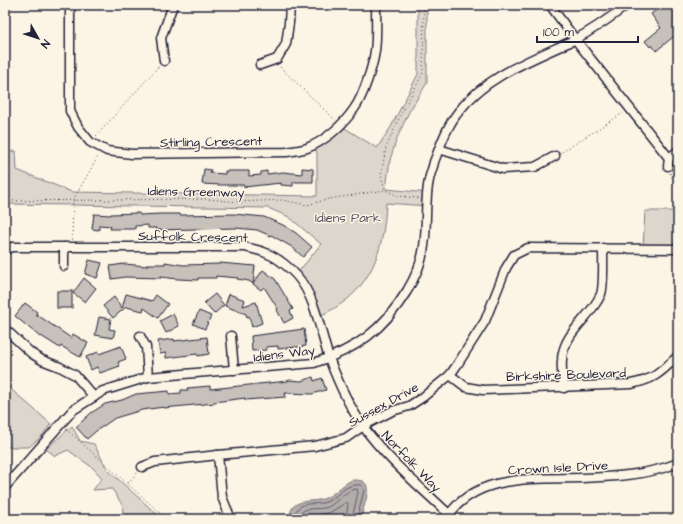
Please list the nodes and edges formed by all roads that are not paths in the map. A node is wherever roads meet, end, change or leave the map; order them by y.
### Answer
1 (70, 5) edge
2 (173, 5) edge
3 (290, 5) edge
4 (376, 5) edge
5 (550, 5) edge
6 (627, 5) edge
7 (575, 39) junction
8 (164, 61) road end
9 (260, 65) dead end
10 (439, 149) junction
11 (678, 151) edge
12 (556, 156) road end
13 (669, 158) junction
14 (668, 166) road end
15 (68, 247) junction
16 (603, 248) junction
17 (678, 249) edge
18 (5, 250) edge
19 (64, 266) dead end
20 (5, 329) edge
21 (140, 336) dead end
22 (231, 336) dead end
23 (678, 356) edge
24 (329, 358) junction
25 (234, 370) junction
26 (450, 374) junction
27 (148, 377) junction
28 (564, 388) junction
29 (94, 398) junction
30 (363, 426) junction
31 (218, 455) junction
32 (678, 463) edge
33 (142, 467) road end
34 (5, 487) edge
35 (450, 517) edge
36 (231, 519) edge

1 - 4 street, Stirling Crescent
2 - 8 street
3 - 9 street
5 - 7 street
6 - 7 street, Idiens Way
7 - 10 street, Idiens Way
7 - 13 street
10 - 12 street
10 - 24 street, Idiens Way
11 - 13 street
13 - 14 street
15 - 18 street, Suffolk Crescent
15 - 19 street
15 - 24 street, Suffolk Crescent
16 - 17 street, Sussex Drive
16 - 26 street, Sussex Drive
16 - 28 street
20 - 29 street
21 - 27 street
22 - 25 street
23 - 28 street, Birkshire Boulevard
24 - 25 street, Idiens Way
24 - 30 street, Norfolk Way
25 - 27 street, Idiens Way
26 - 28 street, Birkshire Boulevard
26 - 30 street, Sussex Drive
27 - 29 street, Idiens Way
29 - 34 street, Idiens Way
30 - 31 street, Sussex Drive
30 - 35 street, Norfolk Way
31 - 33 street, Sussex Drive
31 - 36 street
32 - 35 street, Crown Isle Drive

